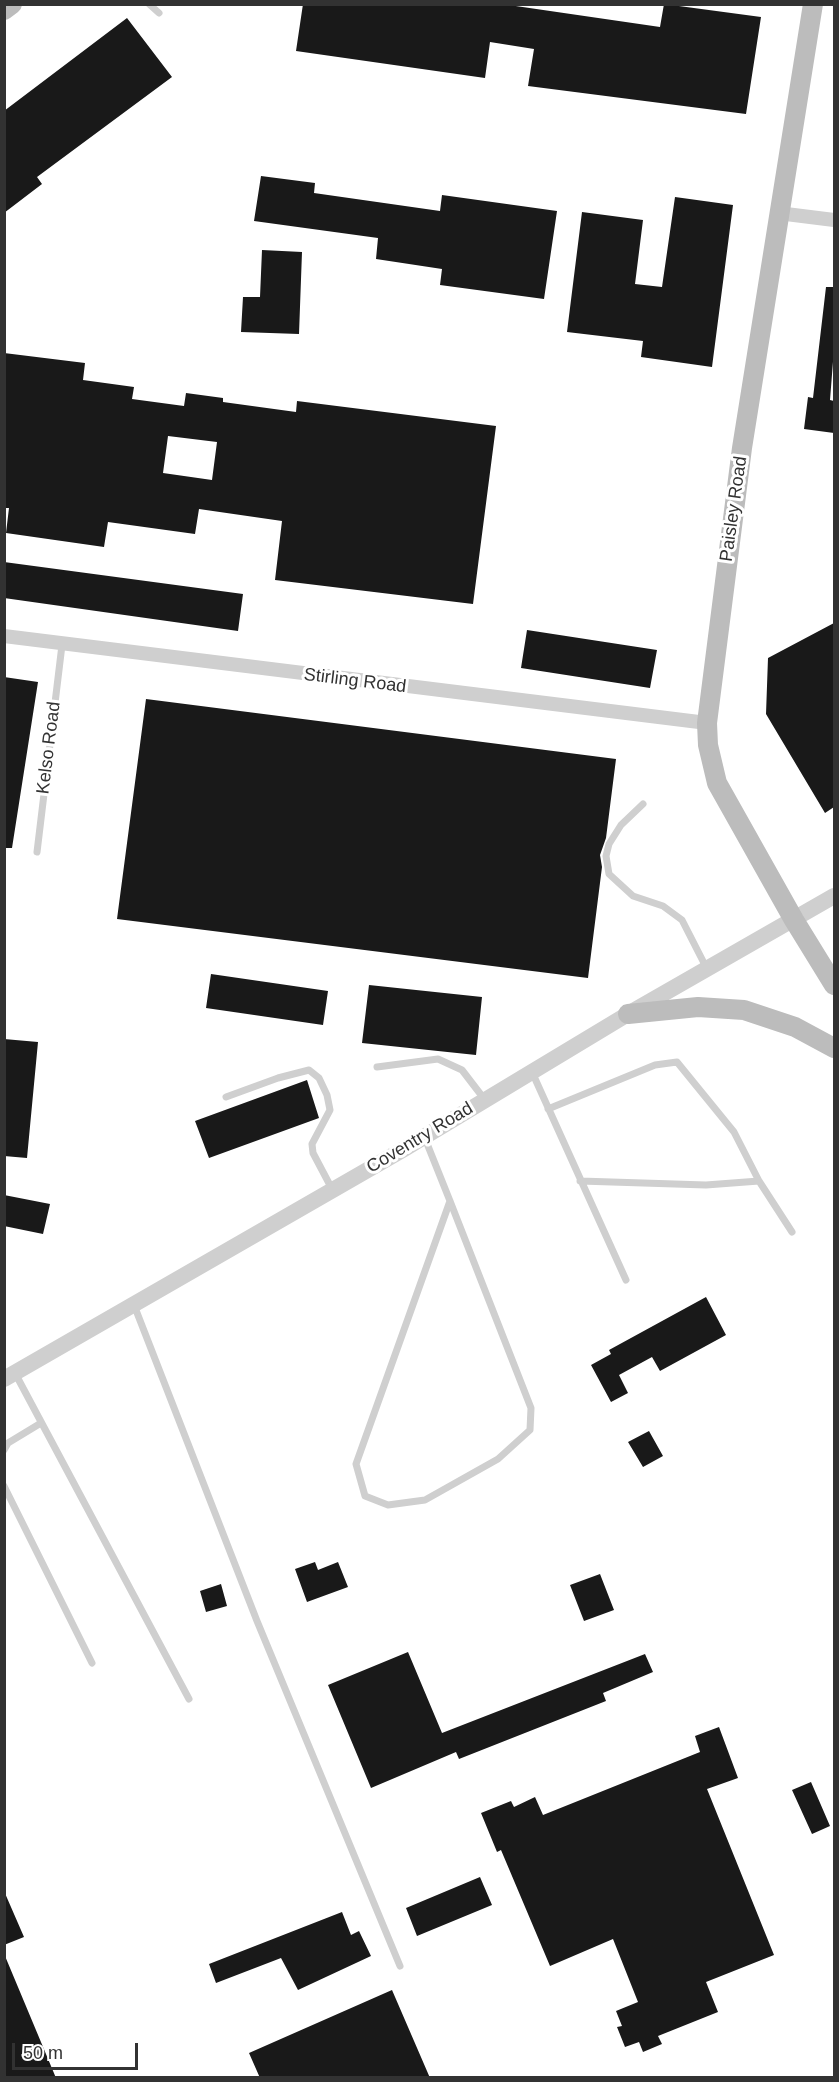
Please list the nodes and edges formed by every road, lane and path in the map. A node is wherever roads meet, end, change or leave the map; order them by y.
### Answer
1 (12, 4) edge
2 (149, 4) edge
3 (813, 4) edge
4 (4, 10) edge
5 (159, 14) dead end
6 (778, 213) junction
7 (834, 220) edge
8 (4, 636) edge
9 (62, 645) junction
10 (706, 723) junction
11 (643, 804) dead end
12 (37, 852) dead end
13 (834, 896) edge
14 (794, 920) junction
15 (707, 969) junction
16 (834, 985) edge
17 (628, 1014) junction
18 (834, 1048) edge
19 (377, 1067) dead end
20 (532, 1072) junction
21 (226, 1097) dead end
22 (485, 1100) junction
23 (548, 1109) junction
24 (424, 1136) junction
25 (580, 1181) junction
26 (759, 1181) junction
27 (332, 1189) junction
28 (450, 1201) junction
29 (792, 1232) dead end
30 (626, 1280) dead end
31 (133, 1303) junction
32 (10, 1376) edge
33 (41, 1423) junction
34 (4, 1450) edge
35 (4, 1486) edge
36 (92, 1663) dead end
37 (189, 1699) dead end
38 (400, 1966) dead end

1 - 4 main road
2 - 5 lane
3 - 6 main road, Paisley Road
6 - 7 street
6 - 10 main road, Paisley Road
8 - 9 street, Stirling Road
9 - 10 street, Stirling Road
9 - 12 lane, Kelso Road
10 - 14 main road, Paisley Road
11 - 15 lane
13 - 14 street, Coventry Road
14 - 15 street, Coventry Road
14 - 16 main road, Paisley Road
15 - 17 street, Coventry Road
17 - 18 main road
17 - 20 street, Coventry Road
19 - 22 lane
20 - 22 street, Coventry Road
20 - 23 lane
21 - 27 lane
22 - 24 street, Coventry Road
23 - 25 lane
23 - 26 lane
24 - 27 street, Coventry Road
24 - 28 lane
25 - 26 lane
25 - 30 lane
26 - 29 lane
27 - 31 street, Coventry Road
28 - 28 lane
31 - 32 street, Coventry Road
31 - 38 lane
32 - 33 lane
33 - 34 lane
33 - 37 lane
35 - 36 lane

